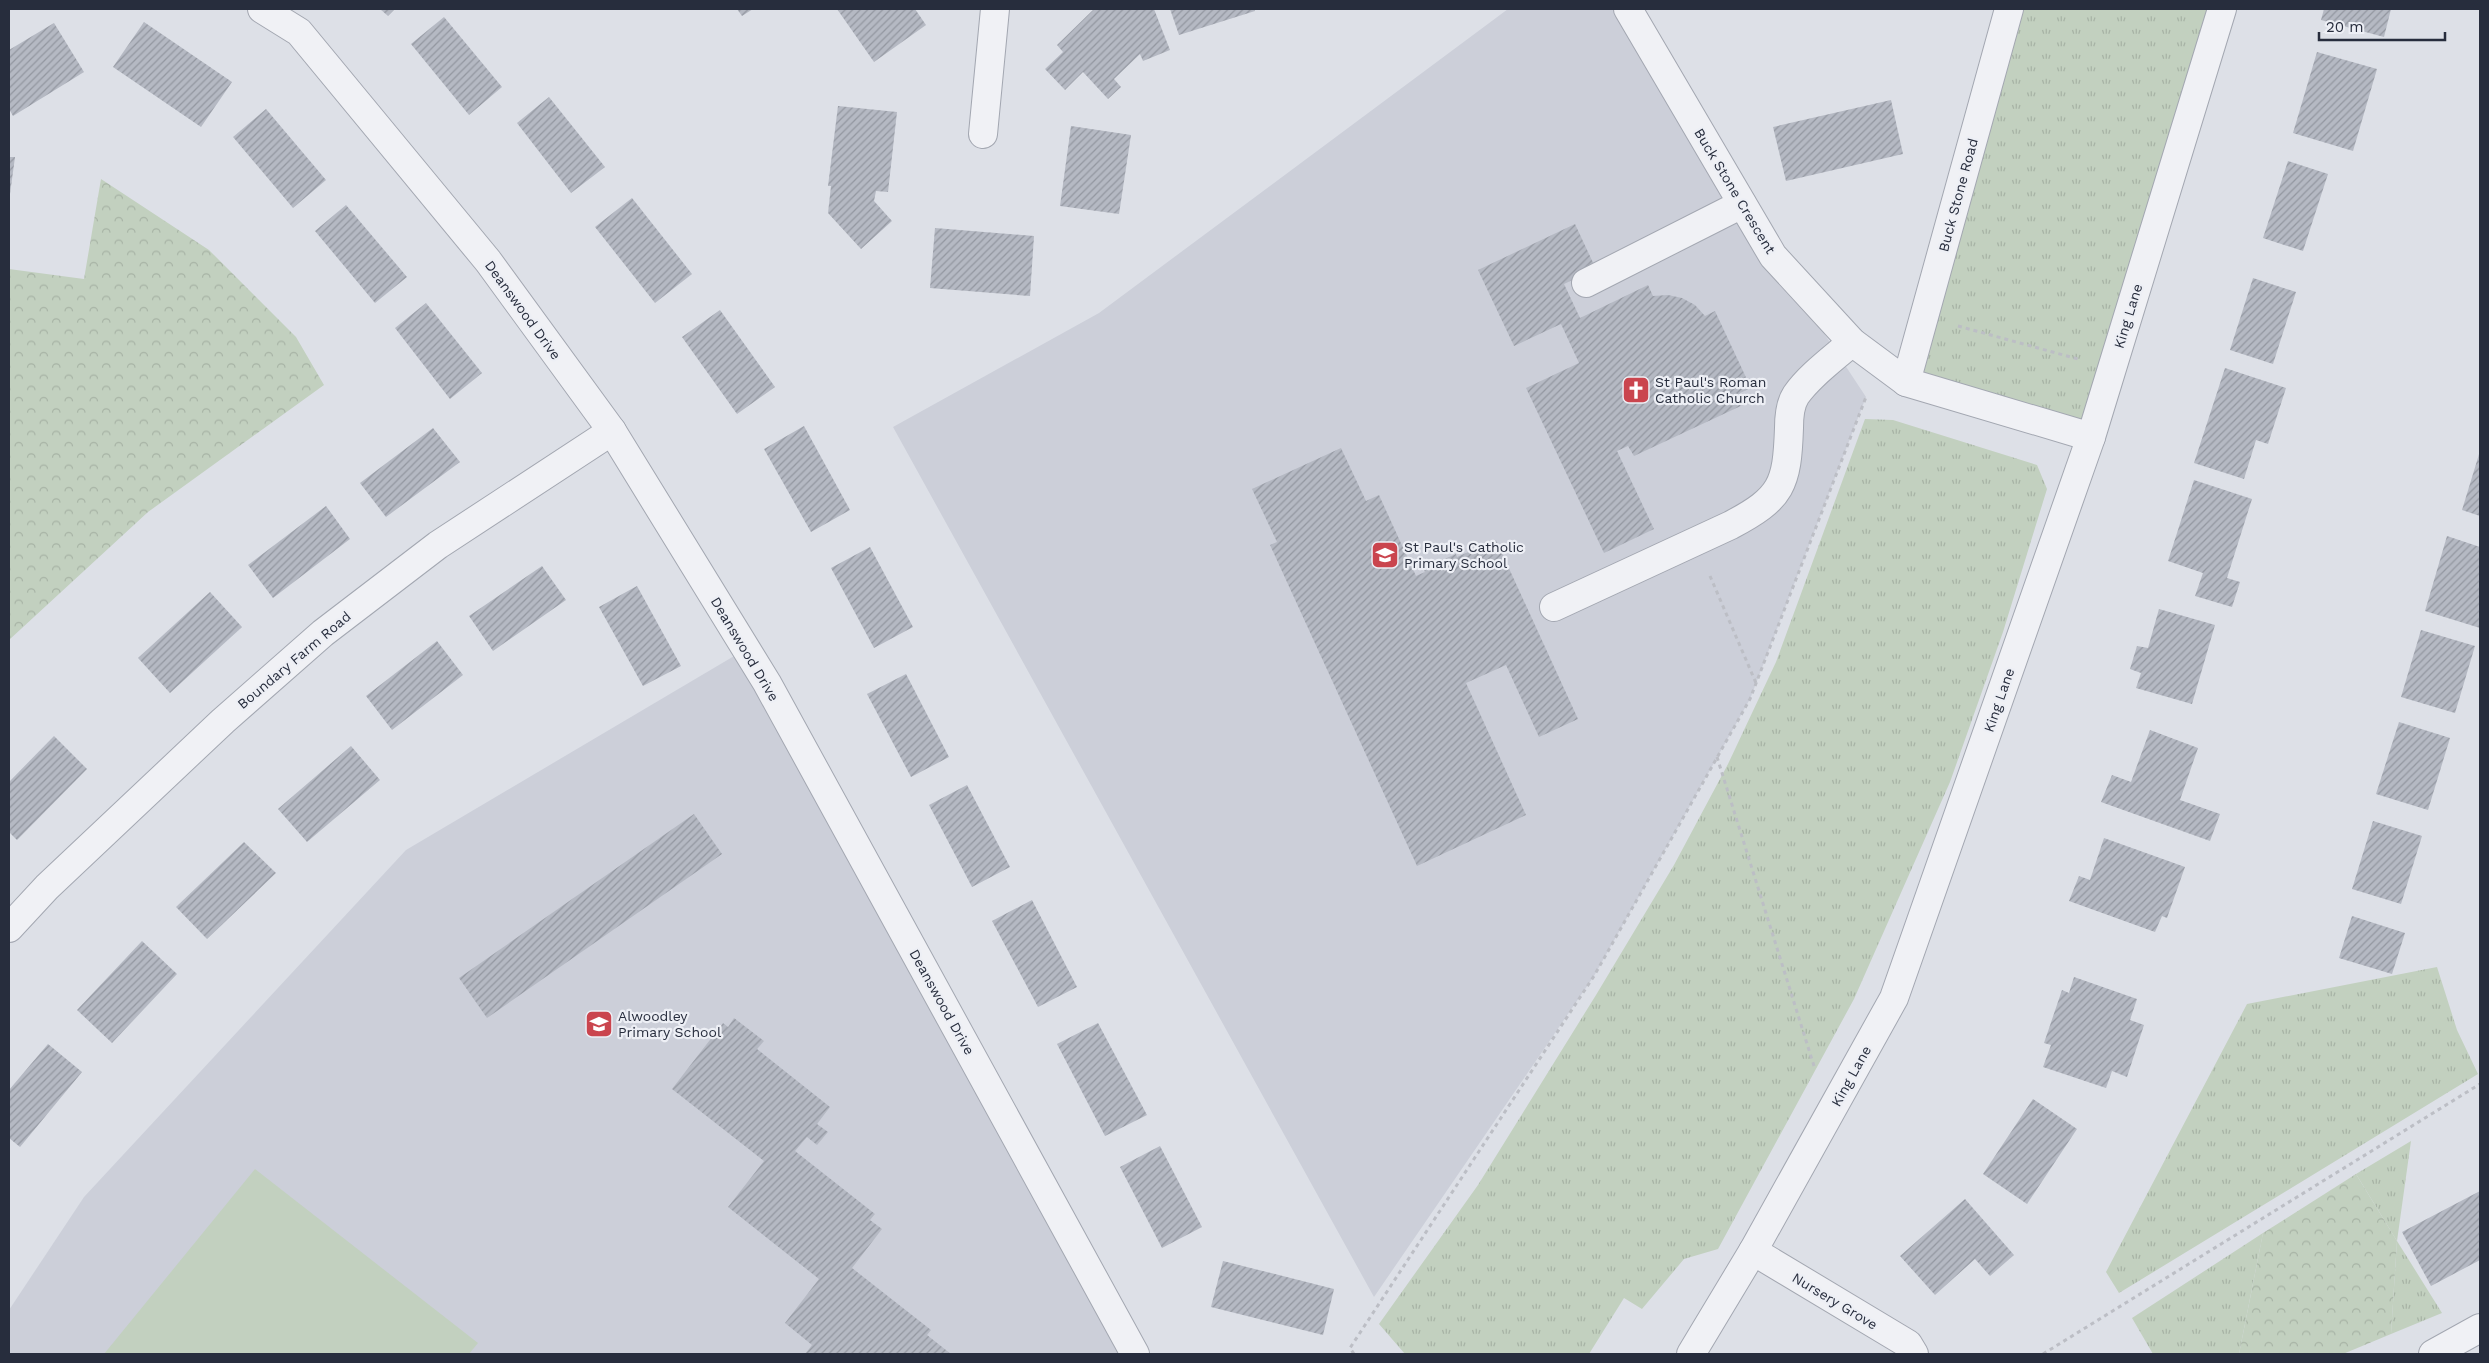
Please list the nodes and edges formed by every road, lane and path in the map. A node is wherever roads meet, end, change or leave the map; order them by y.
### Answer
1 (262, 9) edge
2 (995, 9) edge
3 (1628, 9) edge
4 (2009, 9) edge
5 (2222, 9) edge
6 (983, 134) dead end
7 (1742, 204) junction
8 (1586, 283) dead end
9 (1924, 317) junction
10 (1852, 342) junction
11 (2112, 368) junction
12 (1906, 382) junction
13 (612, 431) junction
14 (2091, 437) junction
15 (1695, 542) junction
16 (1554, 607) dead end
17 (1756, 683) junction
18 (1717, 757) junction
19 (9, 928) edge
20 (2480, 1084) edge
21 (1829, 1114) junction
22 (1753, 1251) junction
23 (2480, 1328) edge
24 (1135, 1354) edge
25 (1354, 1354) edge
26 (1691, 1354) edge
27 (1914, 1354) edge
28 (2043, 1354) edge
29 (2433, 1354) edge

1 - 13 street, Deanswood Drive
2 - 6 street
3 - 7 street, Buck Stone Crescent
4 - 9 street, Buck Stone Road
5 - 11 street, King Lane
7 - 8 street
7 - 10 street, Buck Stone Crescent
9 - 11 path
9 - 12 street, Buck Stone Road
10 - 12 street, Buck Stone Crescent
10 - 15 street
11 - 14 street, King Lane
12 - 14 street, Buck Stone Crescent
12 - 17 path
13 - 19 street, Boundary Farm Road
13 - 24 street, Deanswood Drive
14 - 21 street, King Lane
15 - 16 street
15 - 17 path
17 - 18 path
18 - 21 path
18 - 25 path
20 - 28 path
21 - 22 street, King Lane
22 - 26 street, King Lane
22 - 27 street, Nursery Grove
23 - 29 street

